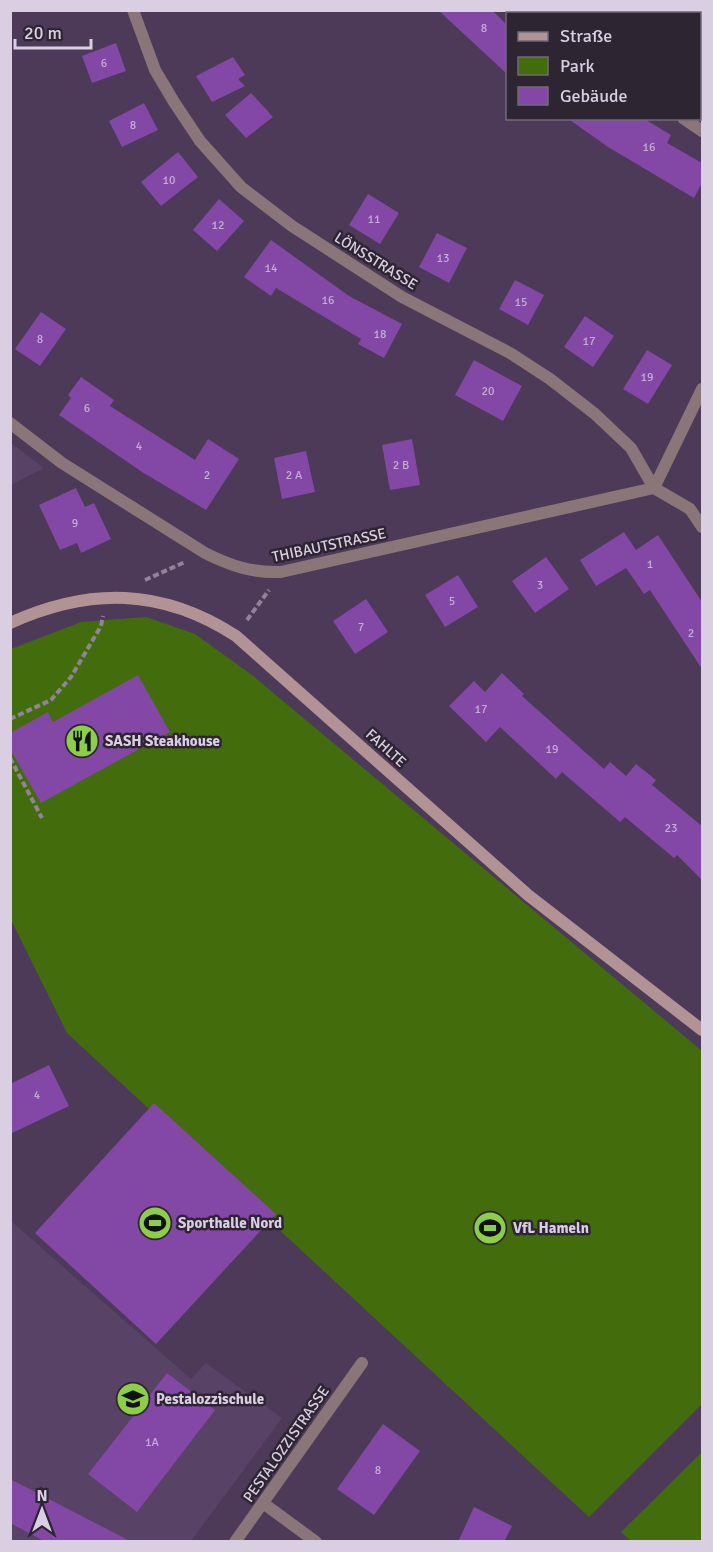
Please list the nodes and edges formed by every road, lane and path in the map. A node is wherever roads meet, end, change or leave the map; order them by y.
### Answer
1 (134, 10) edge
2 (686, 120) edge
3 (702, 131) edge
4 (702, 389) edge
5 (10, 423) edge
6 (654, 488) junction
7 (702, 527) edge
8 (205, 553) junction
9 (281, 572) junction
10 (136, 584) dead end
11 (106, 598) junction
12 (10, 623) edge
13 (236, 636) junction
14 (10, 718) edge
15 (10, 758) edge
16 (42, 818) dead end
17 (702, 1030) edge
18 (362, 1363) dead end
19 (263, 1503) junction
20 (235, 1542) edge
21 (316, 1542) edge

1 - 6 street, LÖNSSTRASSE
2 - 3 street
4 - 6 street
5 - 8 street, THIBAUTSTRASSE
6 - 7 street
6 - 9 street, THIBAUTSTRASSE
8 - 9 street, THIBAUTSTRASSE
8 - 10 path
9 - 13 path
11 - 12 main road, FAHLTE
11 - 13 main road, FAHLTE
11 - 14 path
13 - 17 main road, FAHLTE
15 - 16 path
18 - 19 street, PESTALOZZISTRASSE
19 - 20 street, PESTALOZZISTRASSE
19 - 21 street

